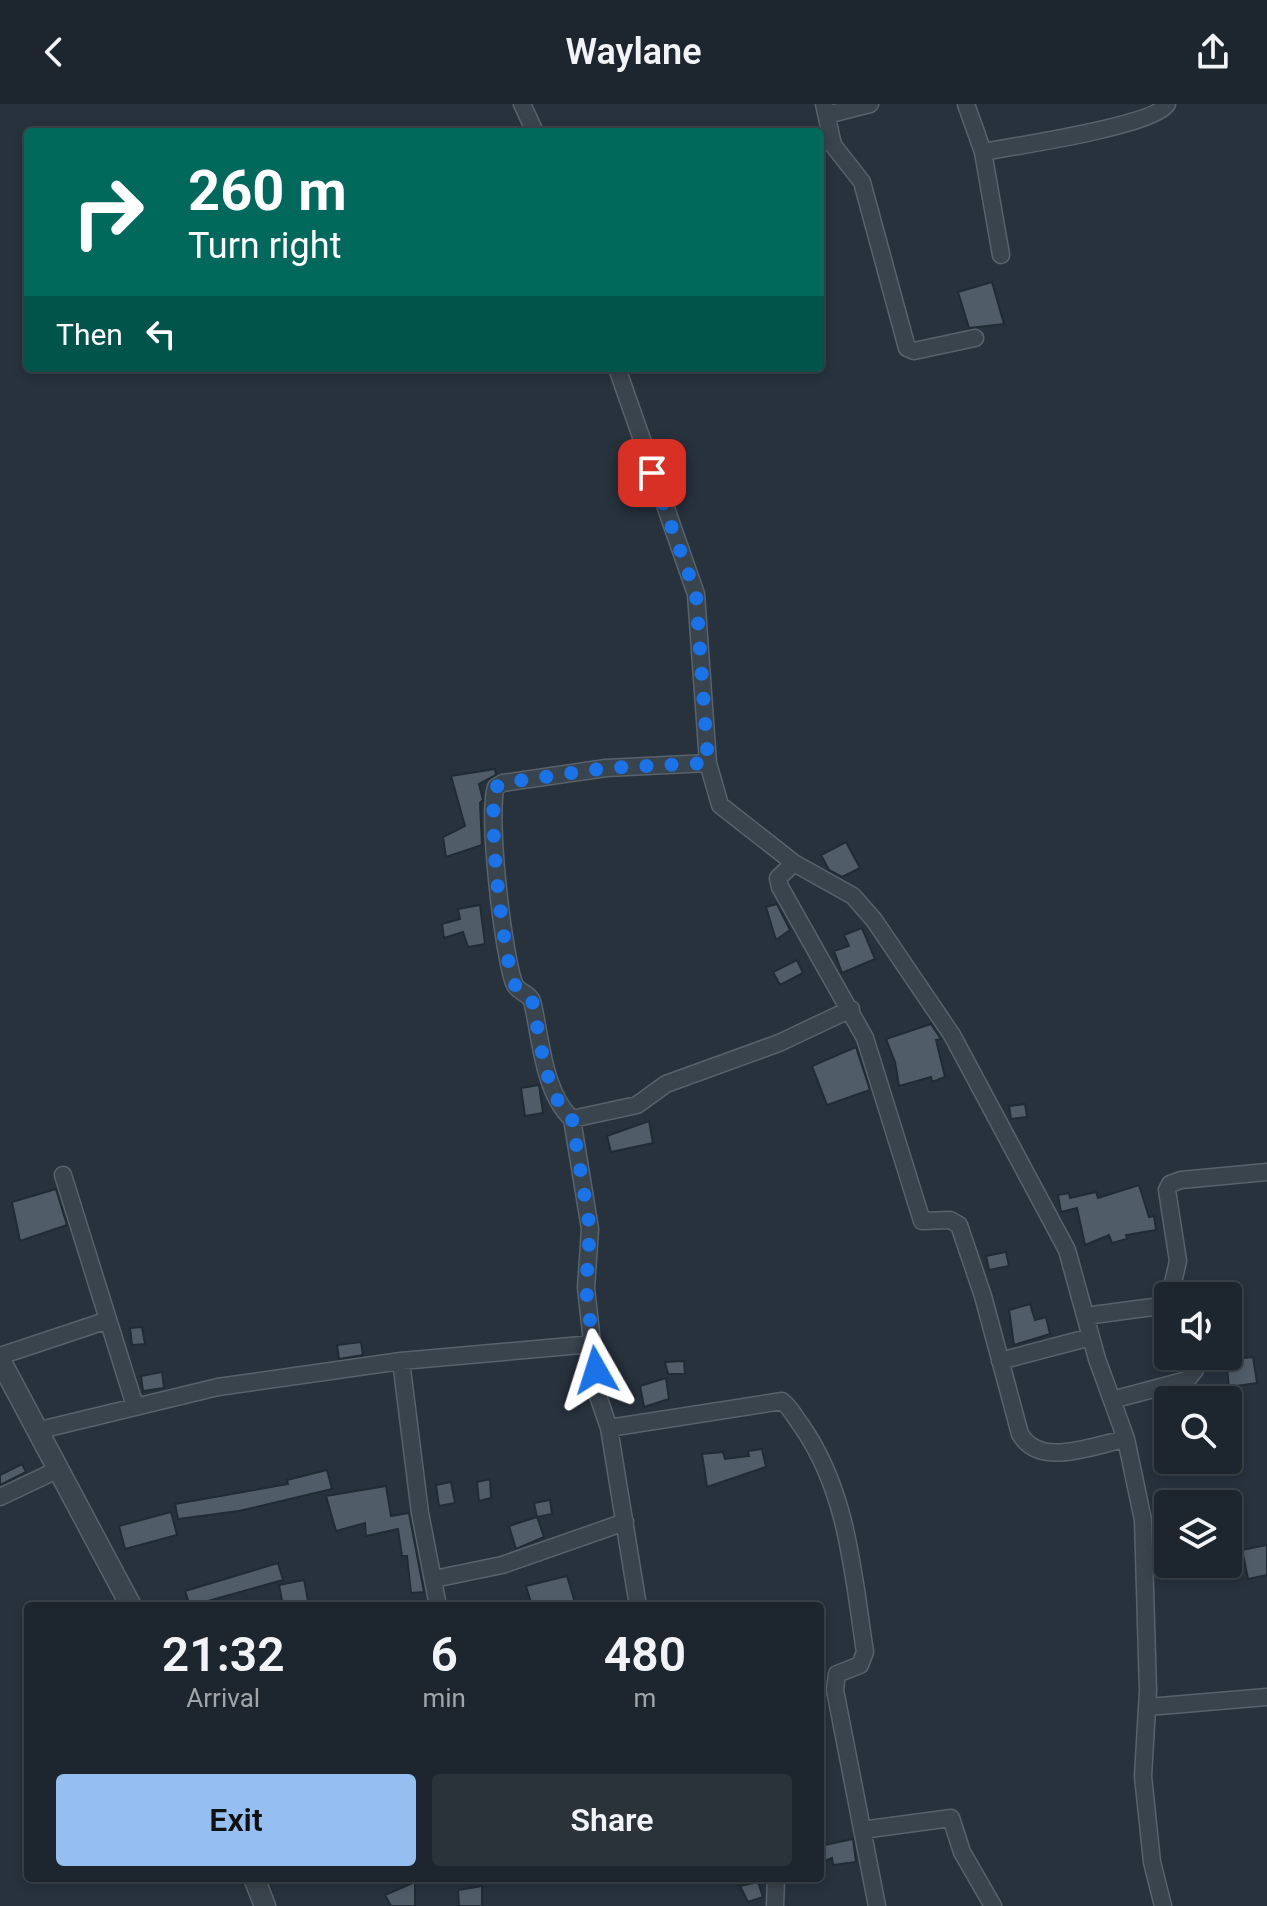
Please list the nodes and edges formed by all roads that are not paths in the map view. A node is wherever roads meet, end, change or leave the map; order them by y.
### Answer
1 (522, 104) edge
2 (870, 104) edge
3 (966, 104) edge
4 (1167, 104) edge
5 (825, 109) edge
6 (533, 128) edge
7 (983, 152) junction
8 (1001, 255) dead end
9 (975, 338) dead end
10 (618, 372) edge
11 (708, 763) junction
12 (794, 863) junction
13 (851, 1009) junction
14 (572, 1119) junction
15 (1267, 1172) edge
16 (63, 1175) dead end
17 (1173, 1282) edge
18 (1154, 1307) edge
19 (1085, 1316) junction
20 (108, 1320) junction
21 (1091, 1337) junction
22 (593, 1344) junction
23 (0, 1358) edge
24 (401, 1361) junction
25 (1000, 1361) junction
26 (1195, 1370) edge
27 (1112, 1400) junction
28 (135, 1406) junction
29 (609, 1428) junction
30 (36, 1431) junction
31 (1126, 1439) junction
32 (57, 1470) junction
33 (0, 1497) edge
34 (625, 1522) junction
35 (434, 1579) junction
36 (129, 1602) edge
37 (437, 1602) edge
38 (637, 1602) edge
39 (1267, 1697) edge
40 (1148, 1707) junction
41 (862, 1830) junction
42 (256, 1882) edge
43 (776, 1882) edge
44 (265, 1906) edge
45 (775, 1906) edge
46 (877, 1906) edge
47 (993, 1906) edge
48 (1163, 1906) edge

1 - 6 street
2 - 5 street
3 - 7 street
4 - 7 street
5 - 9 street
7 - 8 street
10 - 11 street
11 - 12 street
11 - 14 street
12 - 13 street
12 - 19 street
13 - 14 street
13 - 25 street
14 - 22 street
15 - 17 street
16 - 20 street
18 - 19 street
19 - 21 street
20 - 23 street
20 - 28 street
21 - 25 street
21 - 27 street
22 - 24 street
22 - 29 street
23 - 30 street
24 - 28 street
24 - 35 street
25 - 31 street
26 - 27 street
27 - 31 street
28 - 30 street
29 - 34 street
29 - 41 street
30 - 32 street
31 - 40 street
32 - 33 street
32 - 36 street
34 - 35 street
34 - 38 street
35 - 37 street
39 - 40 street
40 - 48 street
41 - 46 street
41 - 47 street
42 - 44 street
43 - 45 street

